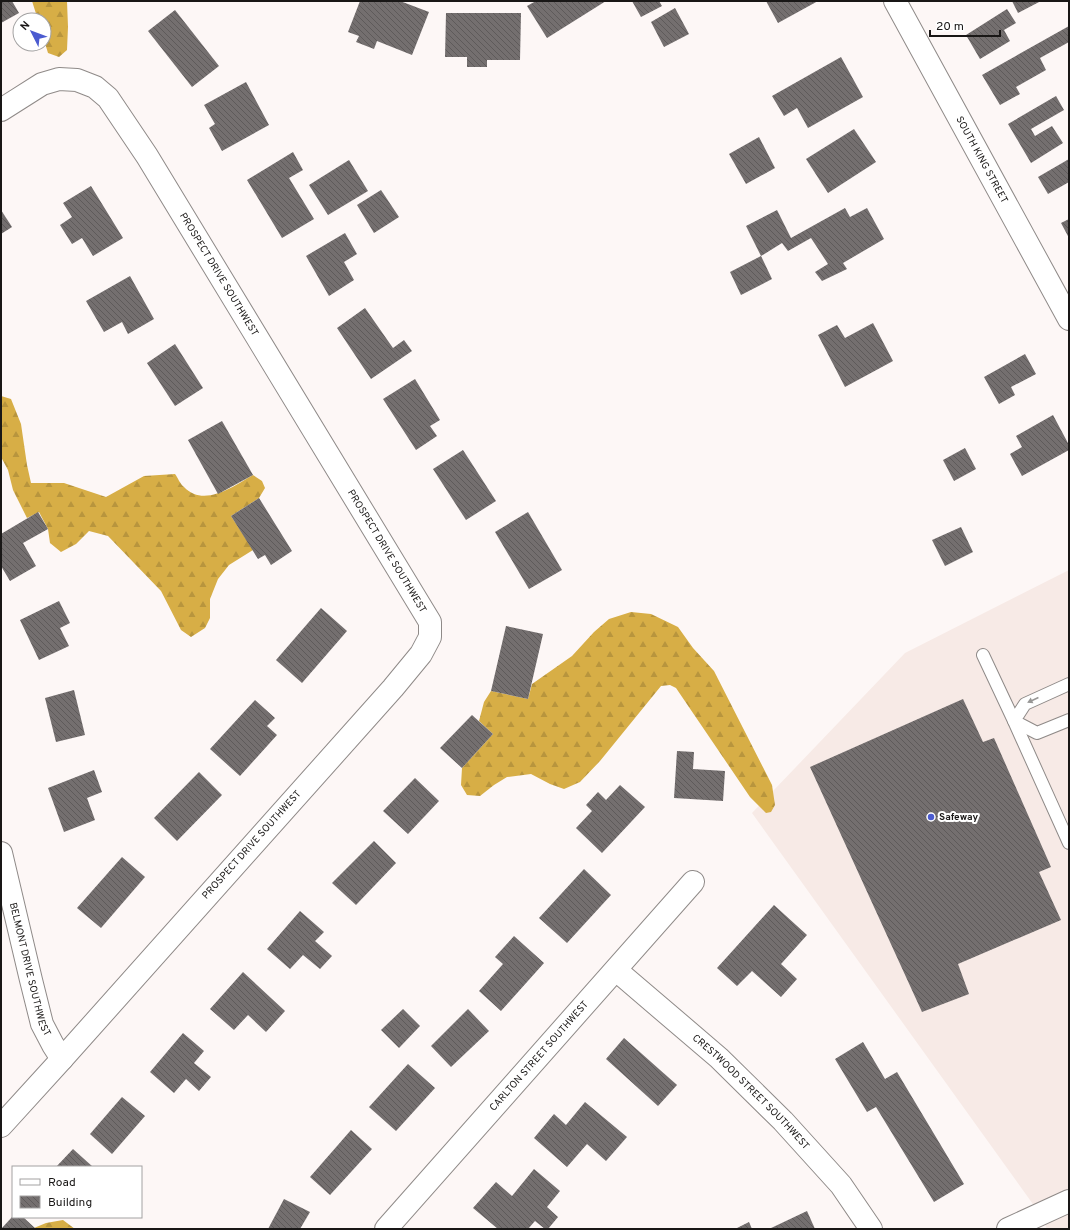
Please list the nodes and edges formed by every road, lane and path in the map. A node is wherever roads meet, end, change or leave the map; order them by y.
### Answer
1 (895, 1) edge
2 (1, 110) edge
3 (1069, 319) edge
4 (983, 655) dead end
5 (1069, 684) edge
6 (1069, 720) edge
7 (1014, 721) junction
8 (1069, 843) edge
9 (1, 853) edge
10 (693, 882) dead end
11 (616, 970) junction
12 (62, 1059) junction
13 (1, 1126) edge
14 (1069, 1201) edge
15 (386, 1229) edge
16 (871, 1229) edge
17 (1008, 1229) edge

1 - 3 street, SOUTH KING STREET
2 - 12 street, PROSPECT DRIVE SOUTHWEST
4 - 7 lane
5 -> 7 lane
6 - 7 lane
7 - 8 lane
9 - 12 street, BELMONT DRIVE SOUTHWEST
10 - 11 street, CARLTON STREET SOUTHWEST
11 - 15 street, CARLTON STREET SOUTHWEST
11 - 16 street, CRESTWOOD STREET SOUTHWEST
12 - 13 street, PROSPECT DRIVE SOUTHWEST
14 - 17 street

